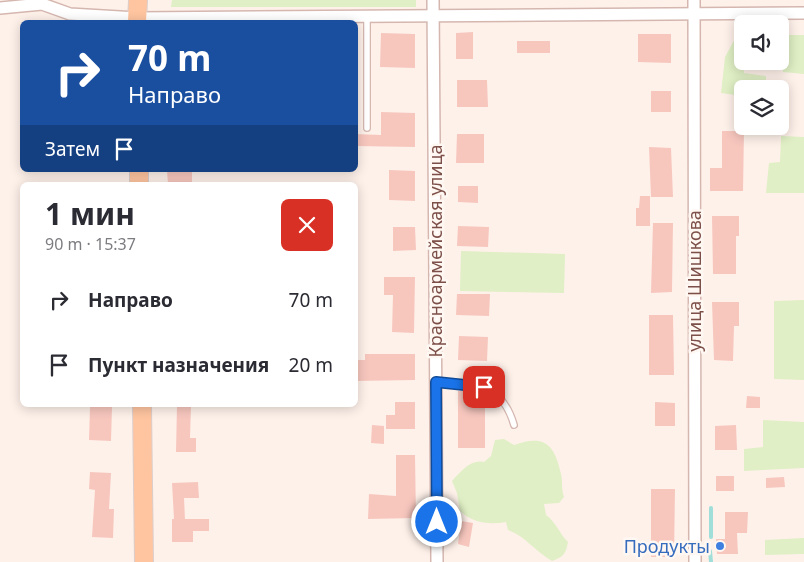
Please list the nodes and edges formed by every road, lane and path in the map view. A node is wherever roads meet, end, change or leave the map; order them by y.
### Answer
1 (138, 0) edge
2 (433, 0) edge
3 (694, 6) edge
4 (0, 8) edge
5 (804, 13) edge
6 (433, 14) junction
7 (367, 15) junction
8 (137, 20) edge
9 (367, 128) dead end
10 (436, 382) junction
11 (142, 407) edge
12 (514, 425) dead end
13 (144, 562) edge
14 (437, 562) edge
15 (695, 562) edge

1 - 8 main road
2 - 6 street, Красноармейская улица
3 - 5 street
3 - 6 street
3 - 15 street, улица Шишкова
4 - 8 street
6 - 7 street
6 - 10 street, Красноармейская улица
7 - 8 street
7 - 9 lane
10 - 12 lane
10 - 14 street, Красноармейская улица
11 - 13 main road

